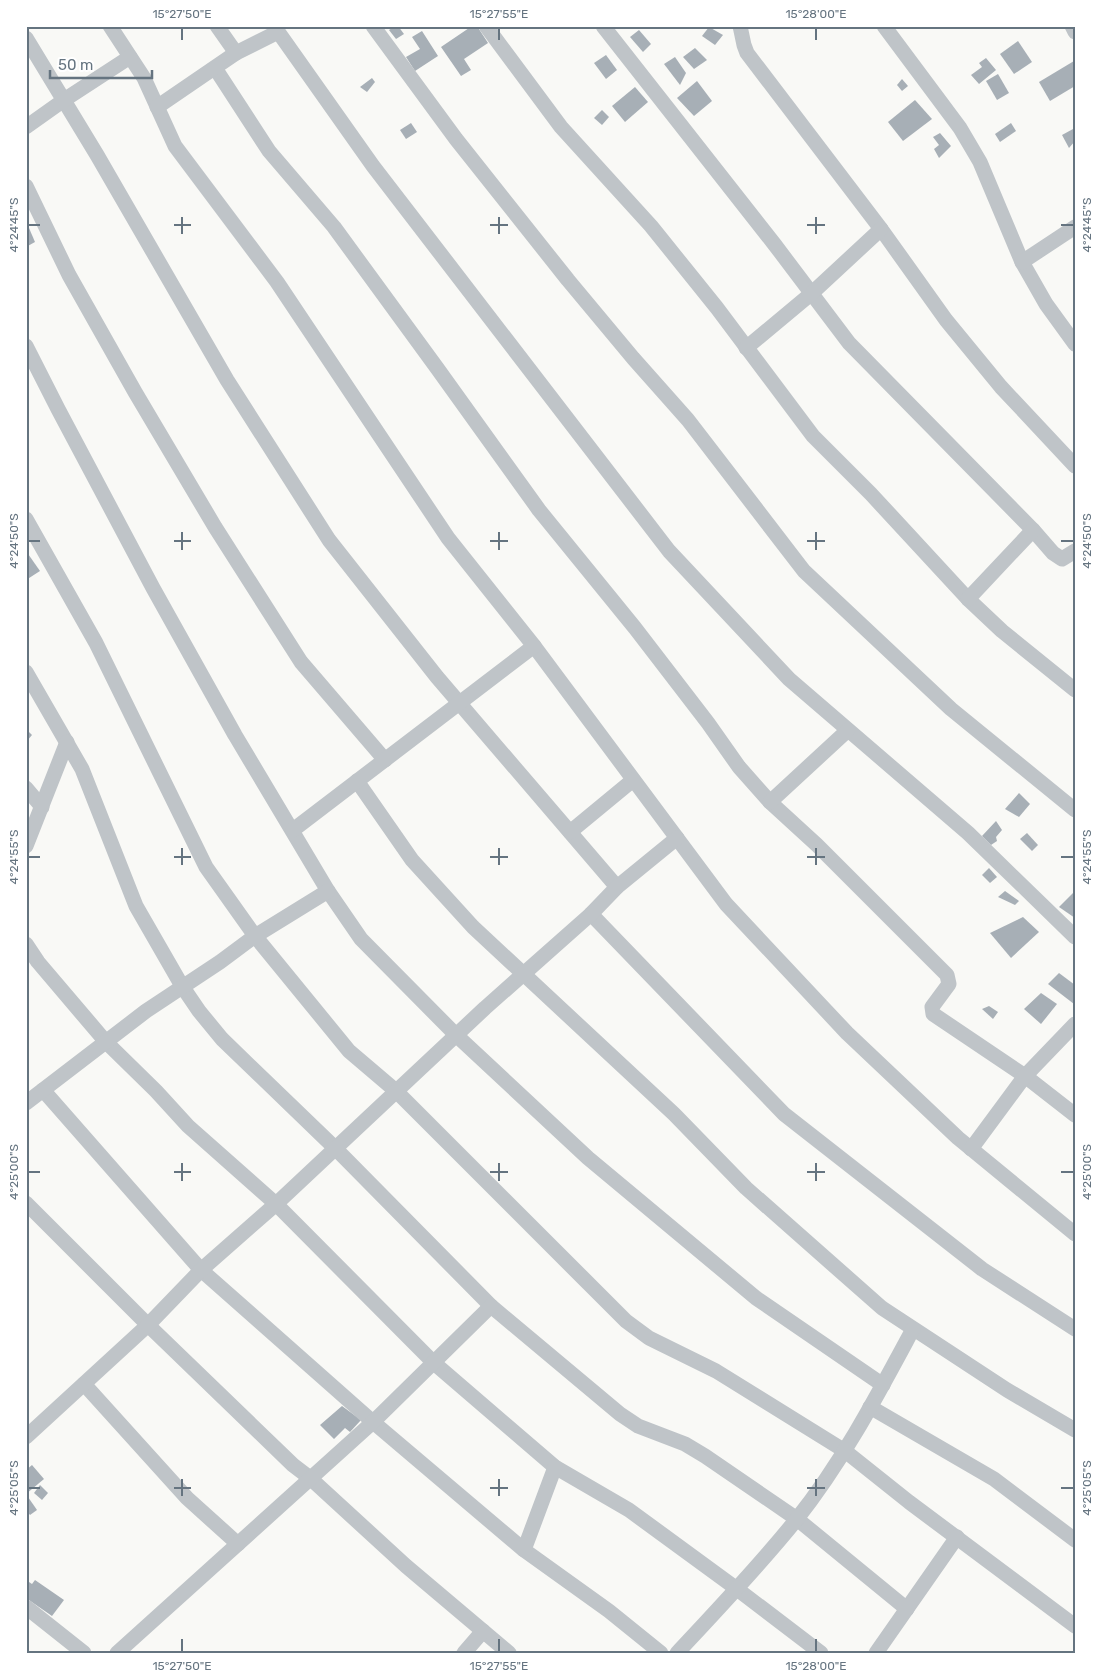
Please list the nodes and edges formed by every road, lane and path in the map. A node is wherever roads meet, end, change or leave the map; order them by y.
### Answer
1 (110, 26) edge
2 (217, 26) edge
3 (373, 26) edge
4 (486, 26) edge
5 (603, 26) edge
6 (740, 26) edge
7 (884, 26) edge
8 (1072, 26) edge
9 (276, 29) edge
10 (1075, 32) edge
11 (26, 38) edge
12 (236, 53) junction
13 (130, 57) junction
14 (215, 68) junction
15 (64, 100) junction
16 (158, 107) junction
17 (26, 127) edge
18 (26, 186) edge
19 (1075, 227) edge
20 (881, 228) junction
21 (1022, 262) junction
22 (812, 293) junction
23 (1075, 344) edge
24 (26, 346) edge
25 (746, 348) junction
26 (1075, 466) edge
27 (26, 519) edge
28 (1034, 530) junction
29 (1075, 551) edge
30 (968, 599) junction
31 (534, 646) junction
32 (26, 672) edge
33 (1075, 690) edge
34 (460, 703) junction
35 (848, 730) junction
36 (67, 742) junction
37 (385, 760) junction
38 (632, 780) junction
39 (358, 781) junction
40 (26, 788) edge
41 (770, 802) junction
42 (42, 807) junction
43 (1075, 810) edge
44 (293, 830) junction
45 (570, 832) junction
46 (676, 838) junction
47 (26, 846) edge
48 (617, 887) junction
49 (328, 891) junction
50 (591, 914) junction
51 (255, 936) junction
52 (1075, 937) edge
53 (26, 944) edge
54 (523, 974) junction
55 (182, 986) junction
56 (1075, 1024) edge
57 (456, 1035) junction
58 (106, 1042) junction
59 (1024, 1076) junction
60 (43, 1090) junction
61 (396, 1091) junction
62 (26, 1103) edge
63 (1075, 1115) edge
64 (335, 1148) junction
65 (971, 1149) junction
66 (26, 1203) edge
67 (276, 1204) junction
68 (1075, 1234) edge
69 (202, 1270) junction
70 (491, 1306) junction
71 (148, 1325) junction
72 (914, 1329) junction
73 (1075, 1329) edge
74 (434, 1363) junction
75 (84, 1384) junction
76 (883, 1385) junction
77 (870, 1407) junction
78 (373, 1422) junction
79 (1075, 1430) edge
80 (26, 1437) edge
81 (845, 1450) junction
82 (554, 1467) junction
83 (310, 1478) junction
84 (797, 1519) junction
85 (957, 1537) junction
86 (1075, 1540) edge
87 (238, 1544) junction
88 (524, 1550) junction
89 (737, 1589) junction
90 (26, 1607) edge
91 (907, 1609) junction
92 (1075, 1626) edge
93 (483, 1631) junction
94 (84, 1653) edge
95 (117, 1653) edge
96 (464, 1653) edge
97 (508, 1653) edge
98 (661, 1653) edge
99 (677, 1653) edge
100 (821, 1653) edge
101 (876, 1653) edge

1 - 13 street
2 - 12 street
3 - 43 street
4 - 25 street
5 - 22 street
6 - 20 street
7 - 21 street
8 - 10 street
9 - 12 street
9 - 35 street
11 - 15 street
12 - 14 street
13 - 15 street
13 - 16 street
14 - 16 street
14 - 41 street
15 - 17 street
15 - 34 street
16 - 31 street
18 - 37 street
19 - 21 street
20 - 22 street
20 - 26 street
21 - 23 street
22 - 25 street
22 - 28 street
24 - 44 street
25 - 30 street
27 - 51 street
28 - 29 street
28 - 30 street
30 - 33 street
31 - 34 street
31 - 38 street
32 - 36 street
34 - 37 street
34 - 45 street
35 - 41 street
35 - 52 street
36 - 42 street
36 - 55 street
37 - 39 street
38 - 45 street
38 - 46 street
39 - 44 street
39 - 54 street
40 - 42 street
41 - 59 street
42 - 47 street
44 - 49 street
45 - 48 street
46 - 48 street
46 - 65 street
48 - 50 street
49 - 51 street
49 - 57 street
50 - 54 street
50 - 73 street
51 - 55 street
51 - 61 street
53 - 58 street
54 - 57 street
54 - 72 street
55 - 58 street
55 - 64 street
56 - 59 street
57 - 61 street
57 - 76 street
58 - 60 street
58 - 67 street
59 - 63 street
59 - 65 street
60 - 62 street
60 - 69 street
61 - 64 street
61 - 81 street
64 - 67 street
64 - 70 street
65 - 68 street
66 - 71 street
67 - 69 street
67 - 74 street
69 - 71 street
69 - 78 street
70 - 74 street
70 - 84 street
71 - 75 street
71 - 83 street
72 - 76 street
72 - 79 street
74 - 78 street
74 - 82 street
75 - 80 street
75 - 87 street
76 - 77 street
77 - 81 street
77 - 86 street
78 - 83 street
78 - 88 street
81 - 84 street
81 - 85 street
82 - 88 street
82 - 89 street
83 - 87 street
83 - 93 street
84 - 89 street
84 - 91 street
85 - 91 street
85 - 92 street
87 - 95 street
88 - 98 street
89 - 99 street
89 - 100 street
90 - 94 street
91 - 101 street
93 - 96 street
93 - 97 street

